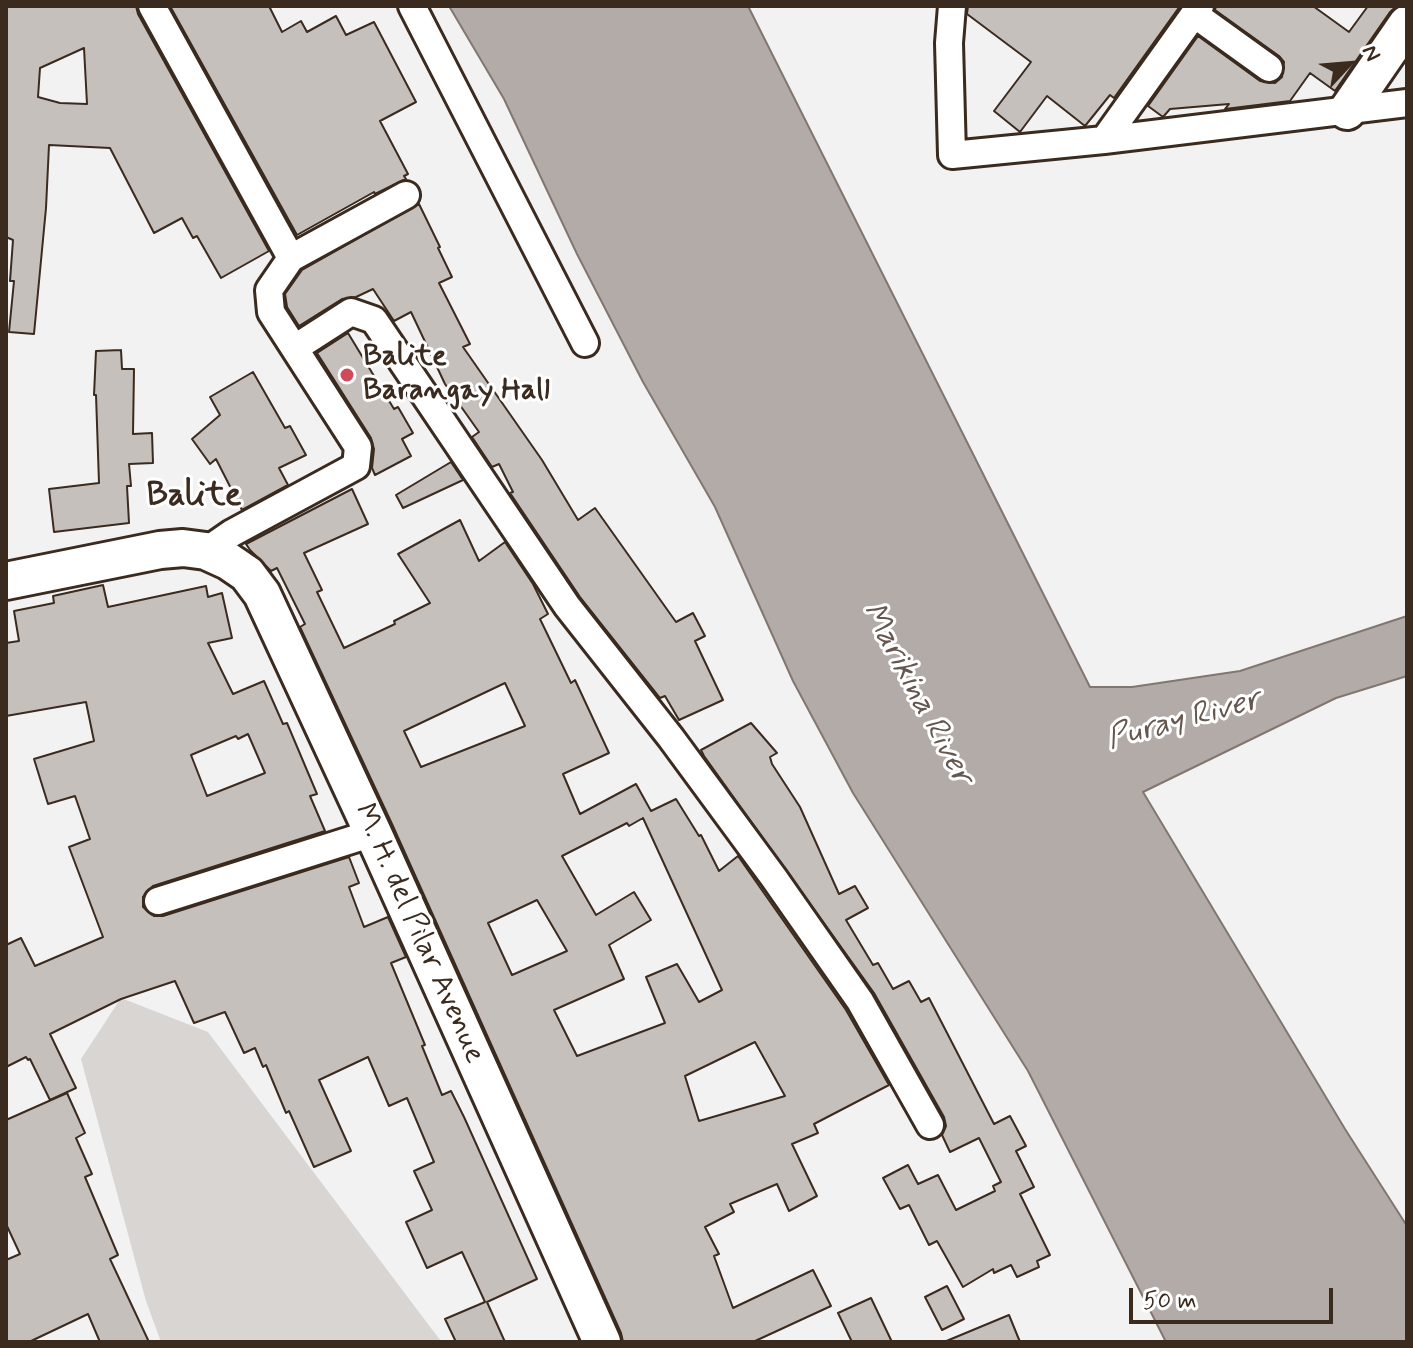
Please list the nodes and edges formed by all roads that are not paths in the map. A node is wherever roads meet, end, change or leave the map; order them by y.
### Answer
1 (152, 6) edge
2 (412, 6) edge
3 (952, 6) edge
4 (1197, 10) edge
5 (1407, 24) edge
6 (1269, 68) dead end
7 (1407, 103) edge
8 (1347, 111) junction
9 (1104, 140) junction
10 (406, 195) dead end
11 (291, 258) junction
12 (585, 343) dead end
13 (295, 348) junction
14 (206, 551) junction
15 (6, 581) edge
16 (373, 833) junction
17 (158, 901) dead end
18 (930, 1125) dead end
19 (602, 1342) edge

1 - 11 street
2 - 12 street
3 - 9 street
4 - 6 street
4 - 9 street
5 - 8 main road
7 - 8 street
8 - 9 street
10 - 11 street
11 - 13 street
13 - 14 street
13 - 18 street
14 - 15 main road
14 - 16 main road, M. H. del Pilar Avenue
16 - 17 street
16 - 19 main road, M. H. del Pilar Avenue

